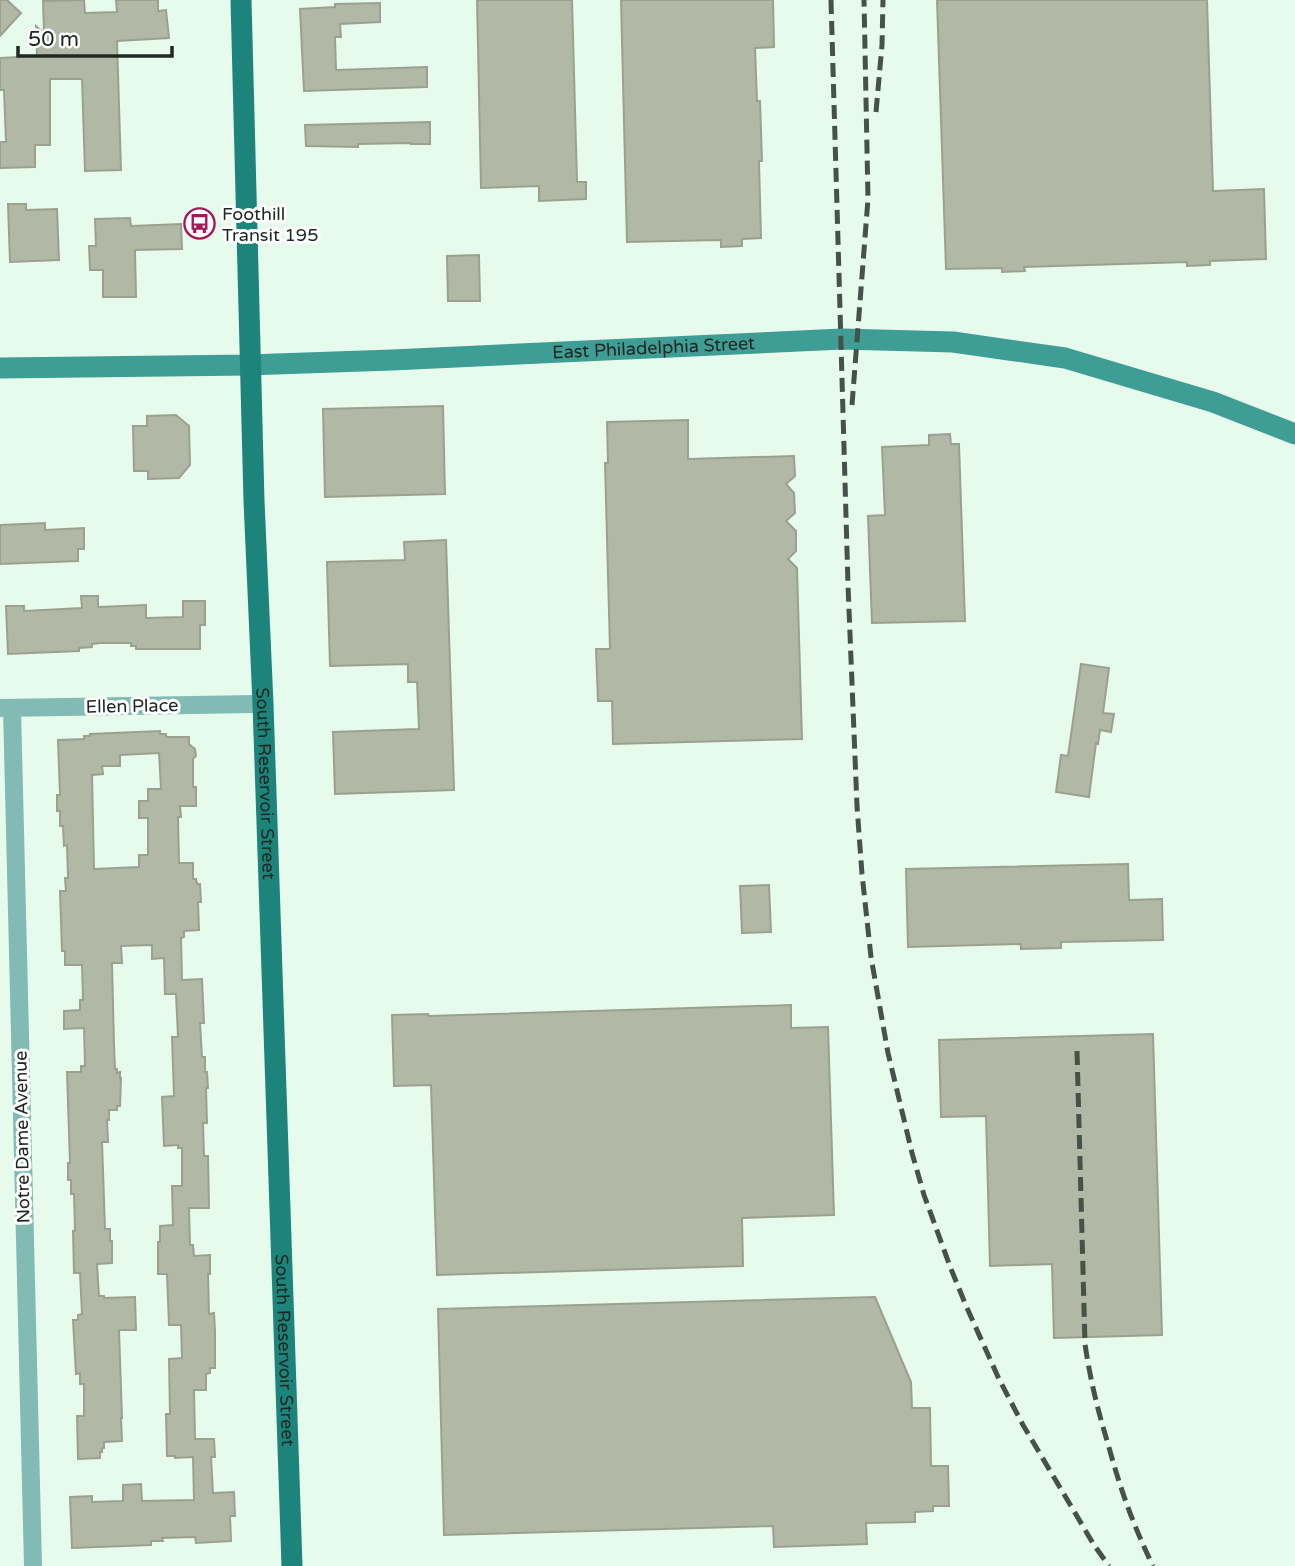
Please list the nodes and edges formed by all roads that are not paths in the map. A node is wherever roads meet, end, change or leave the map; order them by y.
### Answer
1 (241, 0) edge
2 (250, 365) junction
3 (0, 368) edge
4 (1295, 434) edge
5 (263, 704) junction
6 (6, 708) edge
7 (33, 1566) edge
8 (292, 1566) edge

1 - 2 main road, South Reservoir Street
2 - 3 street, East Philadelphia Street
2 - 4 street, East Philadelphia Street
2 - 5 main road, South Reservoir Street
5 - 6 street, Ellen Place
5 - 8 main road, South Reservoir Street
6 - 7 street, Notre Dame Avenue

